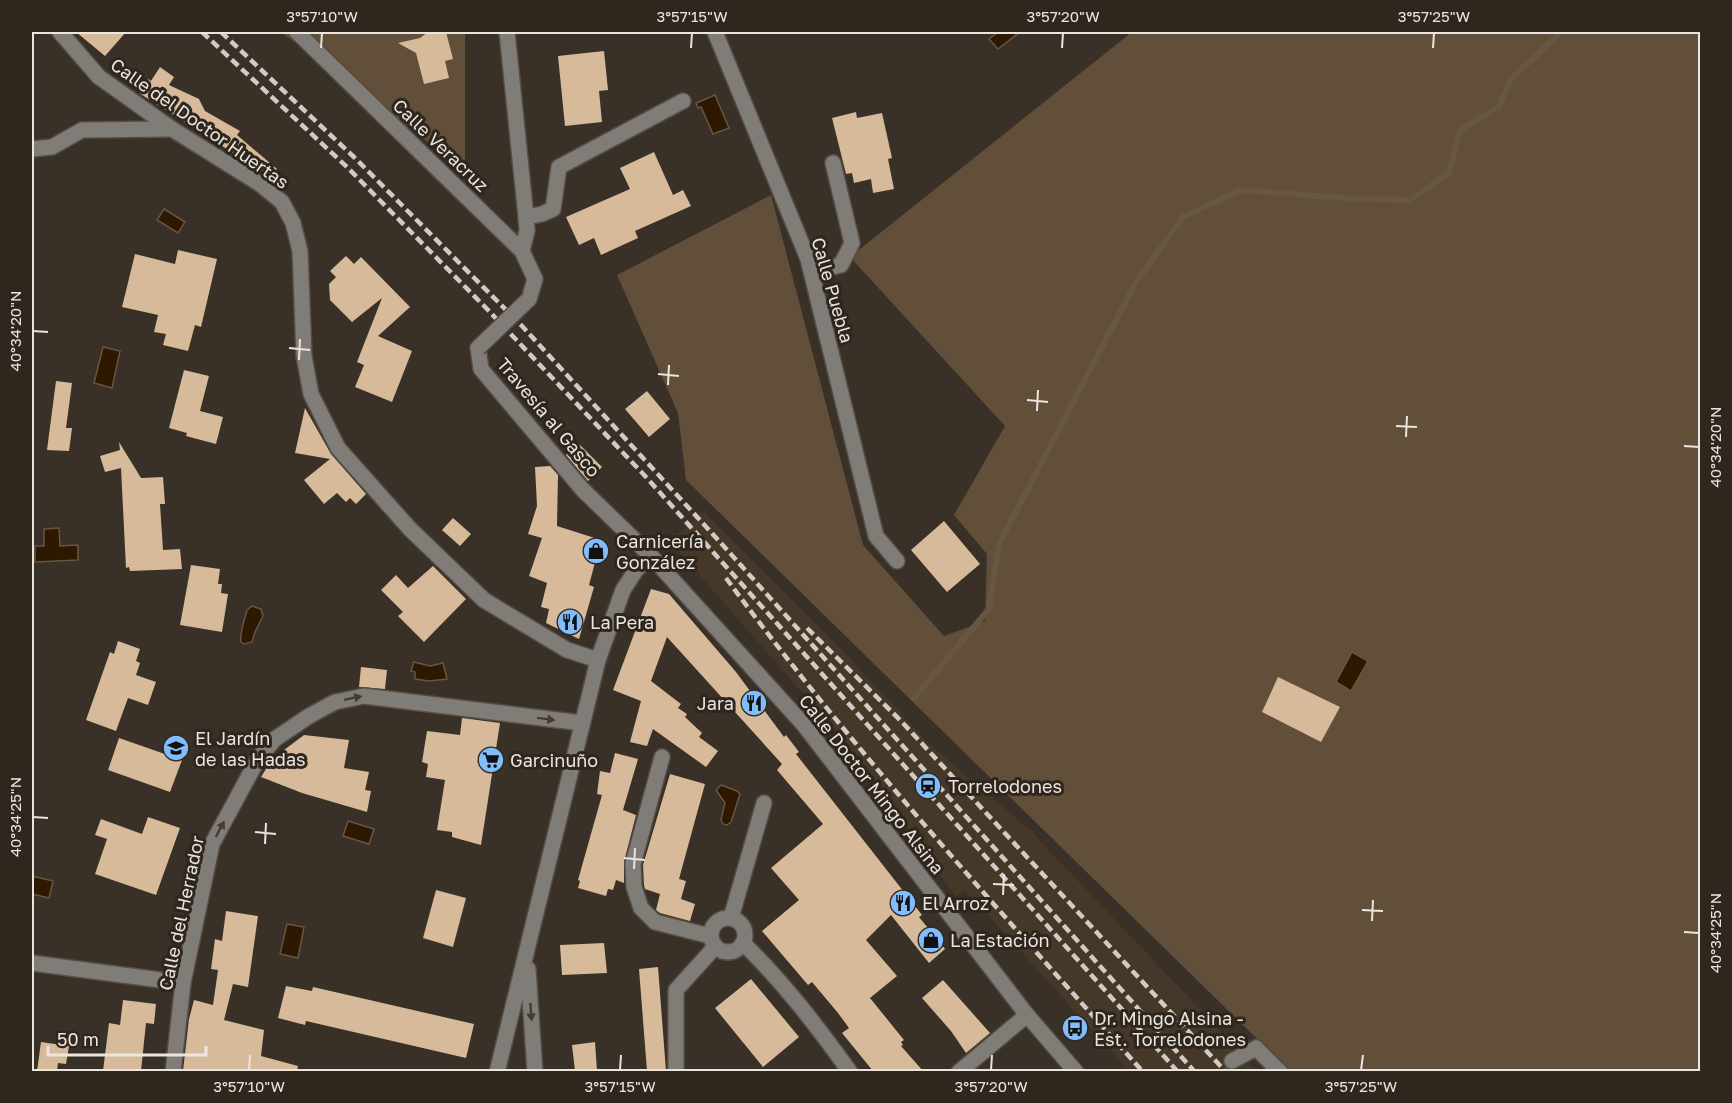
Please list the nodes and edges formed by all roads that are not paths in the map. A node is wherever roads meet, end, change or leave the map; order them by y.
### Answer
1 (60, 32) edge
2 (297, 32) edge
3 (507, 32) edge
4 (715, 32) edge
5 (683, 101) dead end
6 (172, 129) junction
7 (32, 149) edge
8 (833, 163) dead end
9 (526, 217) junction
10 (522, 251) junction
11 (808, 259) junction
12 (530, 299) joint
13 (651, 556) junction
14 (897, 561) dead end
15 (598, 660) junction
16 (582, 723) junction
17 (662, 757) dead end
18 (764, 803) dead end
19 (732, 918) junction
20 (712, 941) junction
21 (743, 944) junction
22 (527, 954) junction
23 (32, 963) edge
24 (183, 983) junction
25 (1027, 1016) junction
26 (1232, 1061) dead end
27 (174, 1071) edge
28 (497, 1071) edge
29 (535, 1071) edge
30 (676, 1071) edge
31 (850, 1071) edge
32 (959, 1071) edge
33 (1076, 1071) edge
34 (1280, 1071) edge

1 - 6 street, Calle del Doctor Huertas
2 - 10 street, Calle Veracruz
3 - 9 street
4 - 11 street, Calle Puebla
5 - 9 street
6 - 7 street
6 - 15 street, Calle del Doctor Huertas
8 - 11 street
9 - 10 street
10 - 12 street, Calle Veracruz
11 - 14 street, Calle Puebla
12 - 13 street, Travesía al Gasco, bridge
13 - 15 street
13 - 25 street, Calle Doctor Mingo Alsina
15 - 16 street
16 - 22 street
24 -> 16 street, Calle del Herrador
17 - 20 street
18 - 19 street
19 - 20 street
19 - 21 street
20 - 21 street
20 - 30 street
21 - 31 street
22 - 28 street
22 -> 29 street
23 - 24 street
24 - 27 street, Calle del Herrador
25 - 32 street
25 - 33 street, Calle Doctor Mingo Alsina
26 - 34 street

